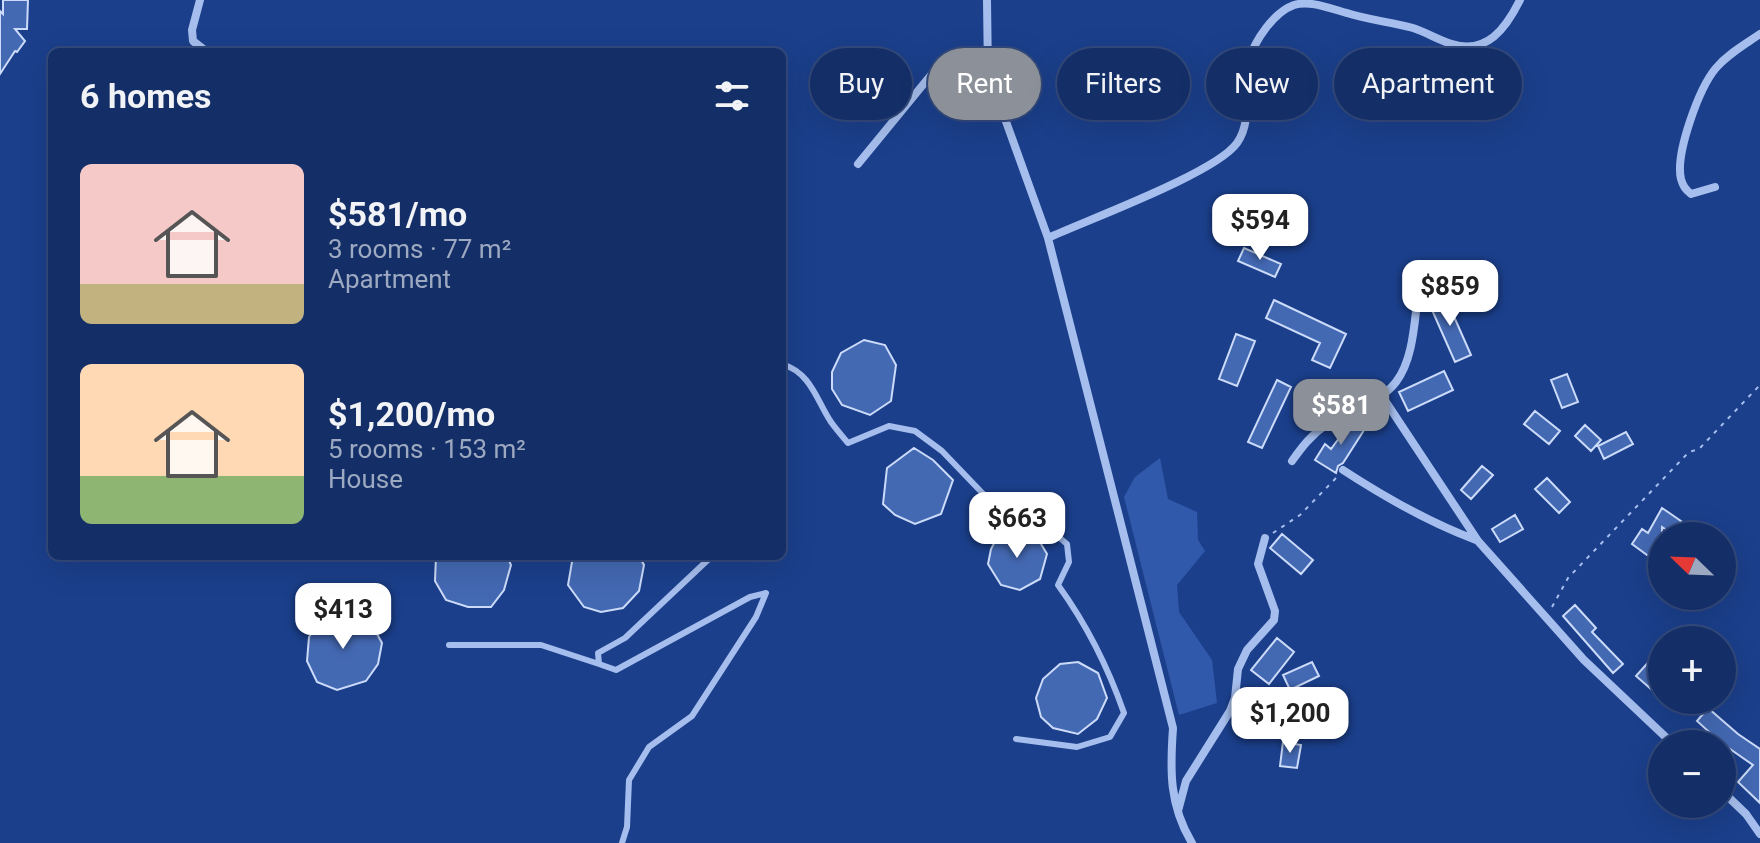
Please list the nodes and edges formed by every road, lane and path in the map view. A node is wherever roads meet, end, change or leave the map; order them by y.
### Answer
1 (200, 0) edge
2 (987, 0) edge
3 (1520, 0) edge
4 (1760, 34) edge
5 (202, 48) edge
6 (988, 48) edge
7 (928, 79) edge
8 (1005, 120) edge
9 (858, 164) dead end
10 (1715, 187) dead end
11 (1048, 238) junction
12 (1417, 303) dead end
13 (786, 365) edge
14 (1760, 385) edge
15 (1382, 396) junction
16 (1292, 461) dead end
17 (1343, 470) joint
18 (1265, 538) joint
19 (1478, 541) junction
20 (708, 560) edge
21 (1546, 619) junction
22 (449, 645) dead end
23 (599, 664) junction
24 (1658, 730) edge
25 (1016, 739) dead end
26 (1736, 804) edge
27 (1178, 812) junction
28 (1760, 834) edge
29 (622, 843) edge
30 (1192, 843) edge

1 - 5 street
2 - 6 street
3 - 11 street
4 - 10 street
7 - 9 street
8 - 11 street
11 - 27 street
12 - 15 street
13 - 25 lane
14 - 21 path
15 - 16 street
15 - 19 street
17 - 18 path
17 - 19 street
18 - 27 street
19 - 21 street
20 - 23 lane
21 - 24 street
22 - 23 lane
23 - 29 lane
26 - 28 street
27 - 30 street

